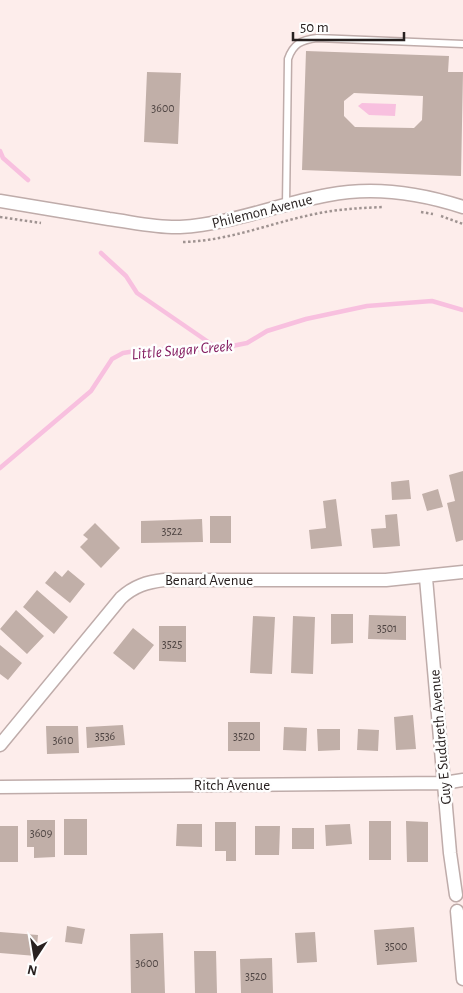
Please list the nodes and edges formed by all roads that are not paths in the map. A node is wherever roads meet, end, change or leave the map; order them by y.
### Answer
1 (463, 44) edge
2 (0, 201) edge
3 (286, 206) junction
4 (463, 207) edge
5 (463, 572) edge
6 (426, 578) junction
7 (0, 745) edge
8 (463, 780) edge
9 (444, 783) junction
10 (0, 787) edge
11 (456, 895) dead end
12 (457, 911) dead end
13 (463, 979) edge

1 - 3 lane
2 - 3 street, Philemon Avenue
3 - 4 street, Philemon Avenue
5 - 6 street, Benard Avenue
6 - 7 street, Benard Avenue
6 - 9 street, Guy E Suddreth Avenue
8 - 9 street, Ritch Avenue
9 - 10 street, Ritch Avenue
9 - 11 street, Guy E Suddreth Avenue
12 - 13 street

